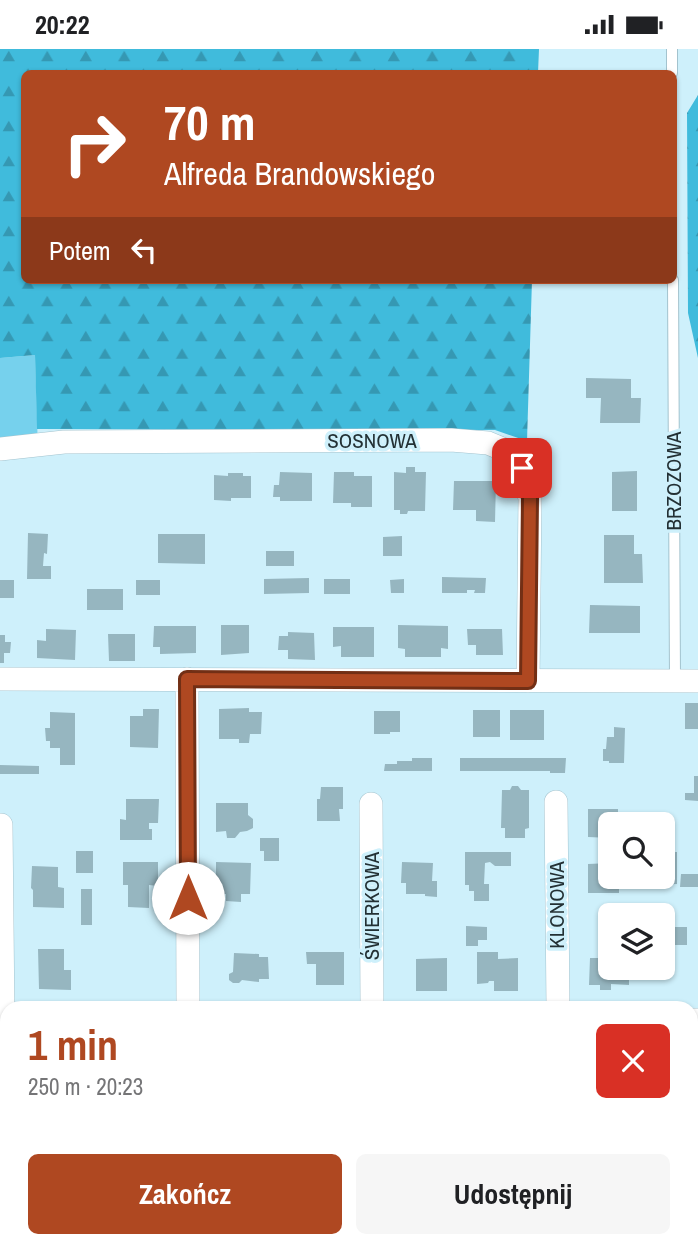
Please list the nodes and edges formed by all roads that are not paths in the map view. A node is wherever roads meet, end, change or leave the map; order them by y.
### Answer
1 (672, 49) edge
2 (672, 70) edge
3 (673, 284) edge
4 (0, 449) edge
5 (0, 679) edge
6 (187, 679) junction
7 (528, 681) junction
8 (675, 681) junction
9 (698, 681) edge
10 (556, 802) dead end
11 (371, 804) dead end
12 (1, 825) edge
13 (3, 1001) edge
14 (188, 1001) edge
15 (372, 1001) edge
16 (558, 1001) edge

1 - 2 lane
3 - 8 lane, BRZOZOWA
4 - 7 street, SOSNOWA
5 - 6 street
6 - 7 street
6 - 14 street
7 - 8 street
8 - 9 street
10 - 16 street, KLONOWA
11 - 15 street, ŚWIERKOWA
12 - 13 street

